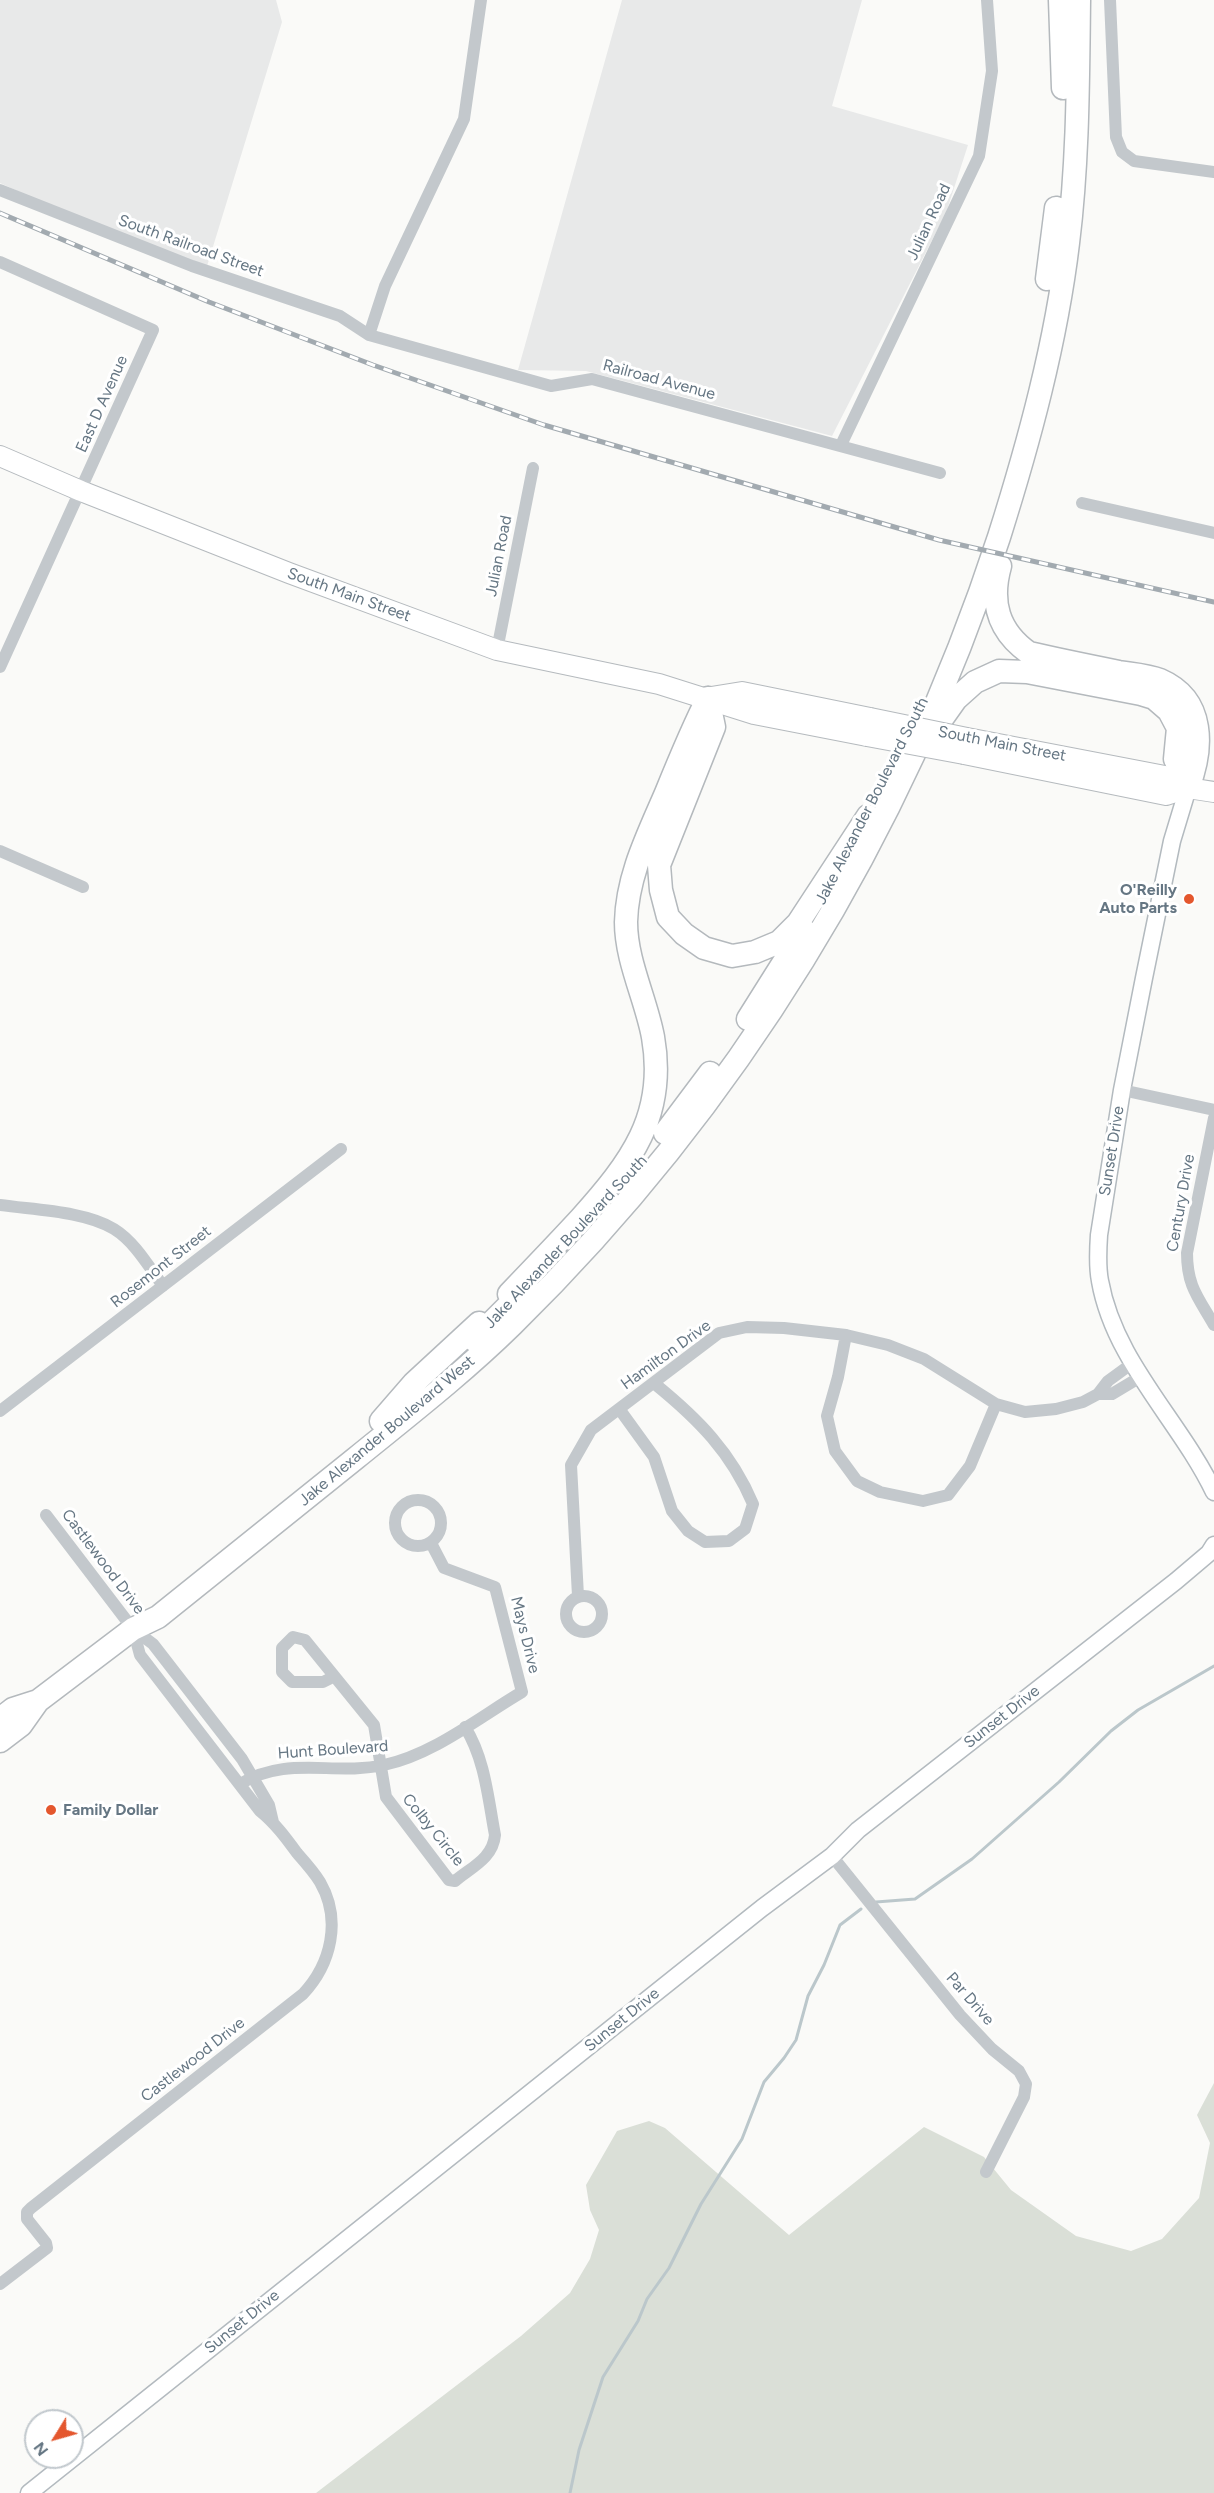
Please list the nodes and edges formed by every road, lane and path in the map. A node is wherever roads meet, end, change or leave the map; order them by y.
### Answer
1 (481, 0) edge
2 (987, 0) edge
3 (1060, 0) edge
4 (1079, 0) edge
5 (1110, 0) edge
6 (1214, 172) edge
7 (0, 190) edge
8 (0, 261) edge
9 (369, 335) junction
10 (1038, 399) junction
11 (841, 445) junction
12 (0, 456) edge
13 (533, 468) dead end
14 (940, 473) dead end
15 (81, 491) junction
16 (1082, 503) dead end
17 (1214, 533) edge
18 (496, 650) junction
19 (1, 662) edge
20 (708, 698) junction
21 (1188, 788) junction
22 (1214, 792) edge
23 (874, 820) junction
24 (0, 852) edge
25 (83, 887) dead end
26 (1122, 1090) junction
27 (1214, 1110) edge
28 (1214, 1118) edge
29 (341, 1149) dead end
30 (0, 1205) edge
31 (163, 1286) junction
32 (1214, 1325) edge
33 (846, 1335) junction
34 (1138, 1369) junction
35 (655, 1384) junction
36 (996, 1404) junction
37 (620, 1410) junction
38 (0, 1411) edge
39 (381, 1421) junction
40 (1214, 1492) edge
41 (46, 1515) dead end
42 (431, 1543) dead end
43 (1214, 1545) edge
44 (578, 1596) dead end
45 (133, 1629) junction
46 (333, 1677) junction
47 (522, 1692) joint
48 (38, 1701) junction
49 (0, 1719) edge
50 (465, 1727) junction
51 (0, 1742) edge
52 (381, 1766) junction
53 (251, 1777) junction
54 (240, 1784) junction
55 (273, 1822) junction
56 (832, 1856) junction
57 (986, 2172) dead end
58 (0, 2284) edge
59 (29, 2493) edge

1 - 9 street
2 - 11 street, Julian Road
3 - 23 highway, Jake Alexander Boulevard South
4 - 10 highway, Jake Alexander Boulevard South
5 - 6 street
7 - 9 street, South Railroad Street
8 - 15 street, East D Avenue
9 - 11 street, Railroad Avenue
10 - 21 highway
10 - 23 highway, Jake Alexander Boulevard South
11 - 14 street, Railroad Avenue
12 - 15 main road, South Main Street
13 - 18 street, Julian Road
15 - 18 main road, South Main Street
15 - 19 street, East D Avenue
16 - 17 street
18 - 20 main road, South Main Street
20 - 21 main road, South Main Street, bridge
20 - 23 highway
20 - 39 highway
21 - 22 main road, South Main Street
21 - 23 highway
21 - 26 street, Sunset Drive
23 - 39 highway, Jake Alexander Boulevard South
23 - 45 highway, Jake Alexander Boulevard West
24 - 25 street
26 - 27 street
26 - 34 street, Sunset Drive
28 - 32 street, Century Drive
29 - 31 street, Rosemont Street
30 - 31 street
31 - 38 street, Rosemont Street
33 - 35 street, Hamilton Drive
33 - 36 street, Hamilton Drive
33 - 36 street
34 - 36 street, Hamilton Drive
34 - 40 street, Sunset Drive
35 - 37 street, Hamilton Drive
35 - 37 street
37 - 44 street, Hamilton Drive
39 - 45 highway, Jake Alexander Boulevard West
41 - 45 street, Castlewood Drive
42 - 47 street, Mays Drive
43 - 56 street, Sunset Drive
45 - 48 highway, Jake Alexander Boulevard West
45 - 53 street, Castlewood Drive
45 - 54 street, Castlewood Drive
46 - 46 street
46 - 52 street
47 - 50 street, Hunt Boulevard
48 - 49 highway, Jake Alexander Boulevard West
48 - 51 highway, Jake Alexander Boulevard West
50 - 52 street, Hunt Boulevard
50 - 52 street, Colby Circle
52 - 53 street, Hunt Boulevard
53 - 54 street, Hunt Boulevard
53 - 55 street, Castlewood Drive
54 - 55 street, Castlewood Drive
55 - 58 street, Castlewood Drive
56 - 57 street, Par Drive
56 - 59 street, Sunset Drive

